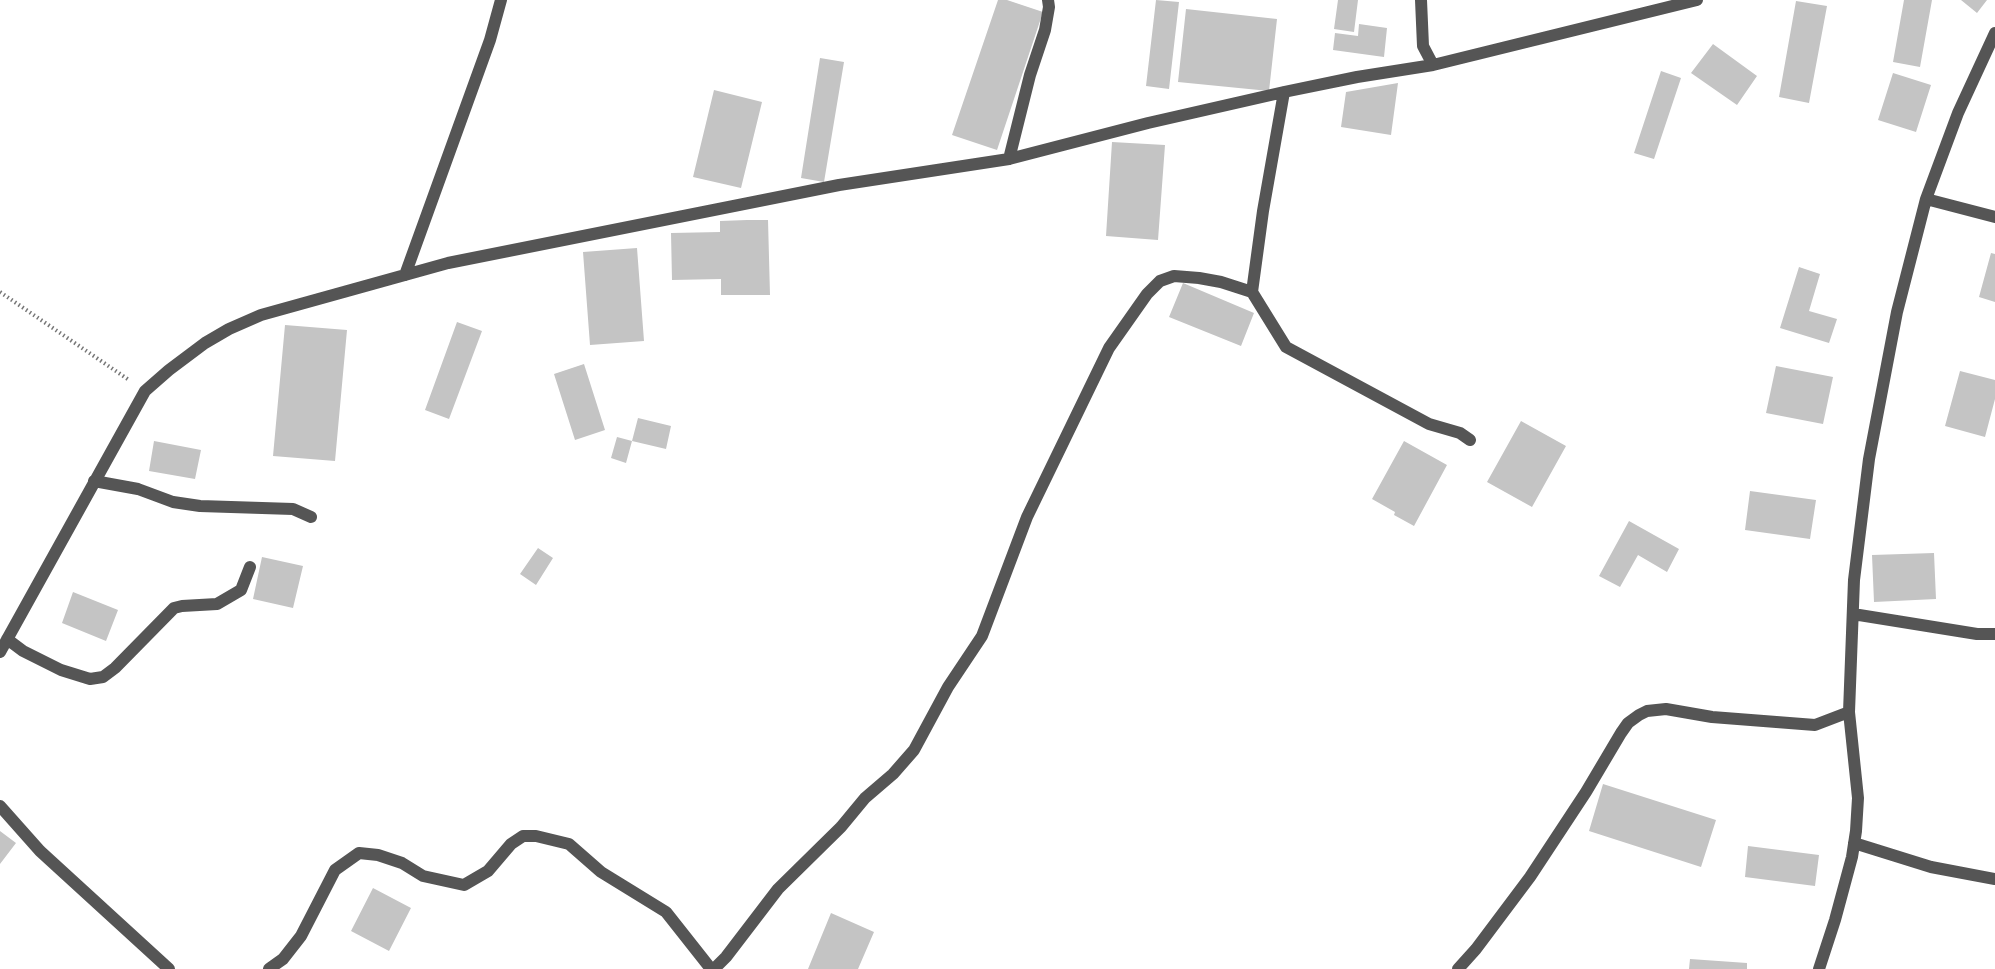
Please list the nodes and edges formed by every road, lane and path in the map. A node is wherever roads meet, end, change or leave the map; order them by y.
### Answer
1 (501, 0) edge
2 (1047, 0) edge
3 (1421, 0) edge
4 (1697, 0) edge
5 (1995, 33) edge
6 (1433, 65) junction
7 (1284, 92) junction
8 (1009, 159) junction
9 (1926, 199) junction
10 (1995, 217) edge
11 (405, 274) junction
12 (0, 292) edge
13 (1252, 292) junction
14 (145, 391) junction
15 (1470, 440) dead end
16 (94, 482) junction
17 (311, 518) dead end
18 (250, 567) dead end
19 (1853, 614) junction
20 (1995, 634) edge
21 (7, 639) junction
22 (0, 652) edge
23 (1849, 712) junction
24 (0, 806) edge
25 (1854, 843) junction
26 (1995, 879) edge
27 (168, 969) edge
28 (270, 969) edge
29 (712, 969) edge
30 (1458, 969) edge
31 (1819, 969) edge

1 - 11 street
2 - 8 street
3 - 6 street
4 - 6 street
5 - 9 street
6 - 7 street
7 - 8 street
7 - 13 street
8 - 11 street
9 - 10 street
9 - 19 street
11 - 14 street
12 - 14 path
13 - 15 street
13 - 29 street
14 - 16 street
16 - 17 street
16 - 21 street
18 - 21 street
19 - 20 street
19 - 23 street
21 - 22 street
23 - 25 street
23 - 30 street
24 - 27 street
25 - 26 street
25 - 31 street
28 - 29 street

